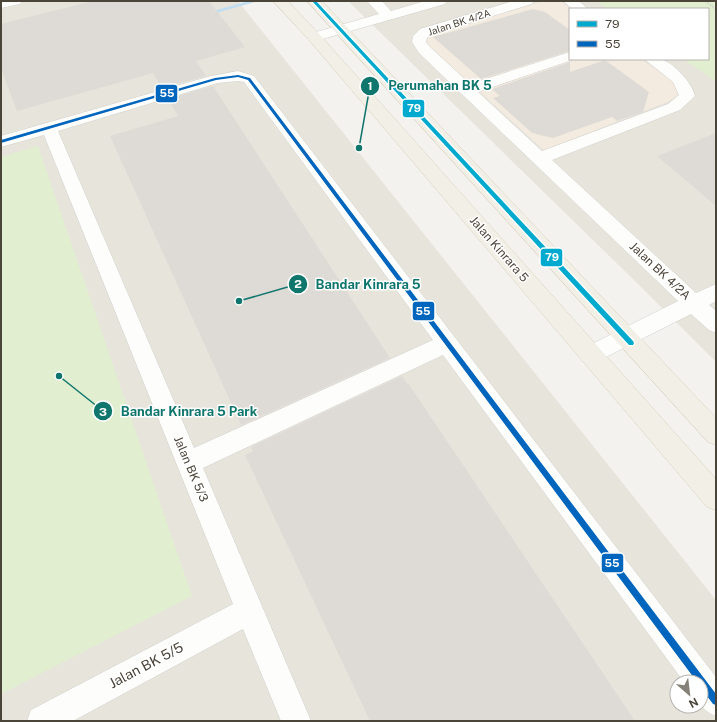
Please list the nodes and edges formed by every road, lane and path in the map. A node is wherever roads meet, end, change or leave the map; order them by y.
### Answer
1 (15, 1) edge
2 (280, 1) edge
3 (314, 1) edge
4 (374, 1) edge
5 (440, 1) edge
6 (527, 1) edge
7 (570, 1) edge
8 (705, 1) edge
9 (1, 4) edge
10 (580, 8) edge
11 (716, 9) edge
12 (389, 16) junction
13 (341, 30) junction
14 (314, 37) junction
15 (569, 56) edge
16 (652, 60) edge
17 (467, 90) junction
18 (1, 124) edge
19 (49, 128) junction
20 (4, 141) edge
21 (539, 158) junction
22 (716, 292) edge
23 (693, 303) junction
24 (716, 324) edge
25 (625, 337) junction
26 (447, 343) junction
27 (590, 354) junction
28 (716, 434) edge
29 (188, 463) junction
30 (716, 498) edge
31 (250, 610) junction
32 (716, 701) edge
33 (42, 721) edge
34 (296, 721) edge

1 - 9 street
2 - 14 main road, Jalan Kinrara 5
3 - 13 main road
4 - 12 street
5 - 12 street
6 - 17 street, Jalan BK 4/2A
7 - 10 street
8 - 11 path
12 - 13 street
13 - 14 street
13 - 25 main road
14 - 27 main road, Jalan Kinrara 5
15 - 17 street
16 - 21 street
17 - 21 street, Jalan BK 4/2A
18 - 20 street
19 - 20 street
19 - 26 street
19 - 29 street, Jalan BK 5/3
21 - 23 street, Jalan BK 4/2A
22 - 23 street
23 - 24 street, Jalan BK 4/2A
23 - 25 street
25 - 27 street
25 - 28 main road
26 - 29 street
26 - 32 street
27 - 30 main road, Jalan Kinrara 5
29 - 31 street, Jalan BK 5/3
31 - 33 street, Jalan BK 5/5
31 - 34 street, Jalan BK 5/3

